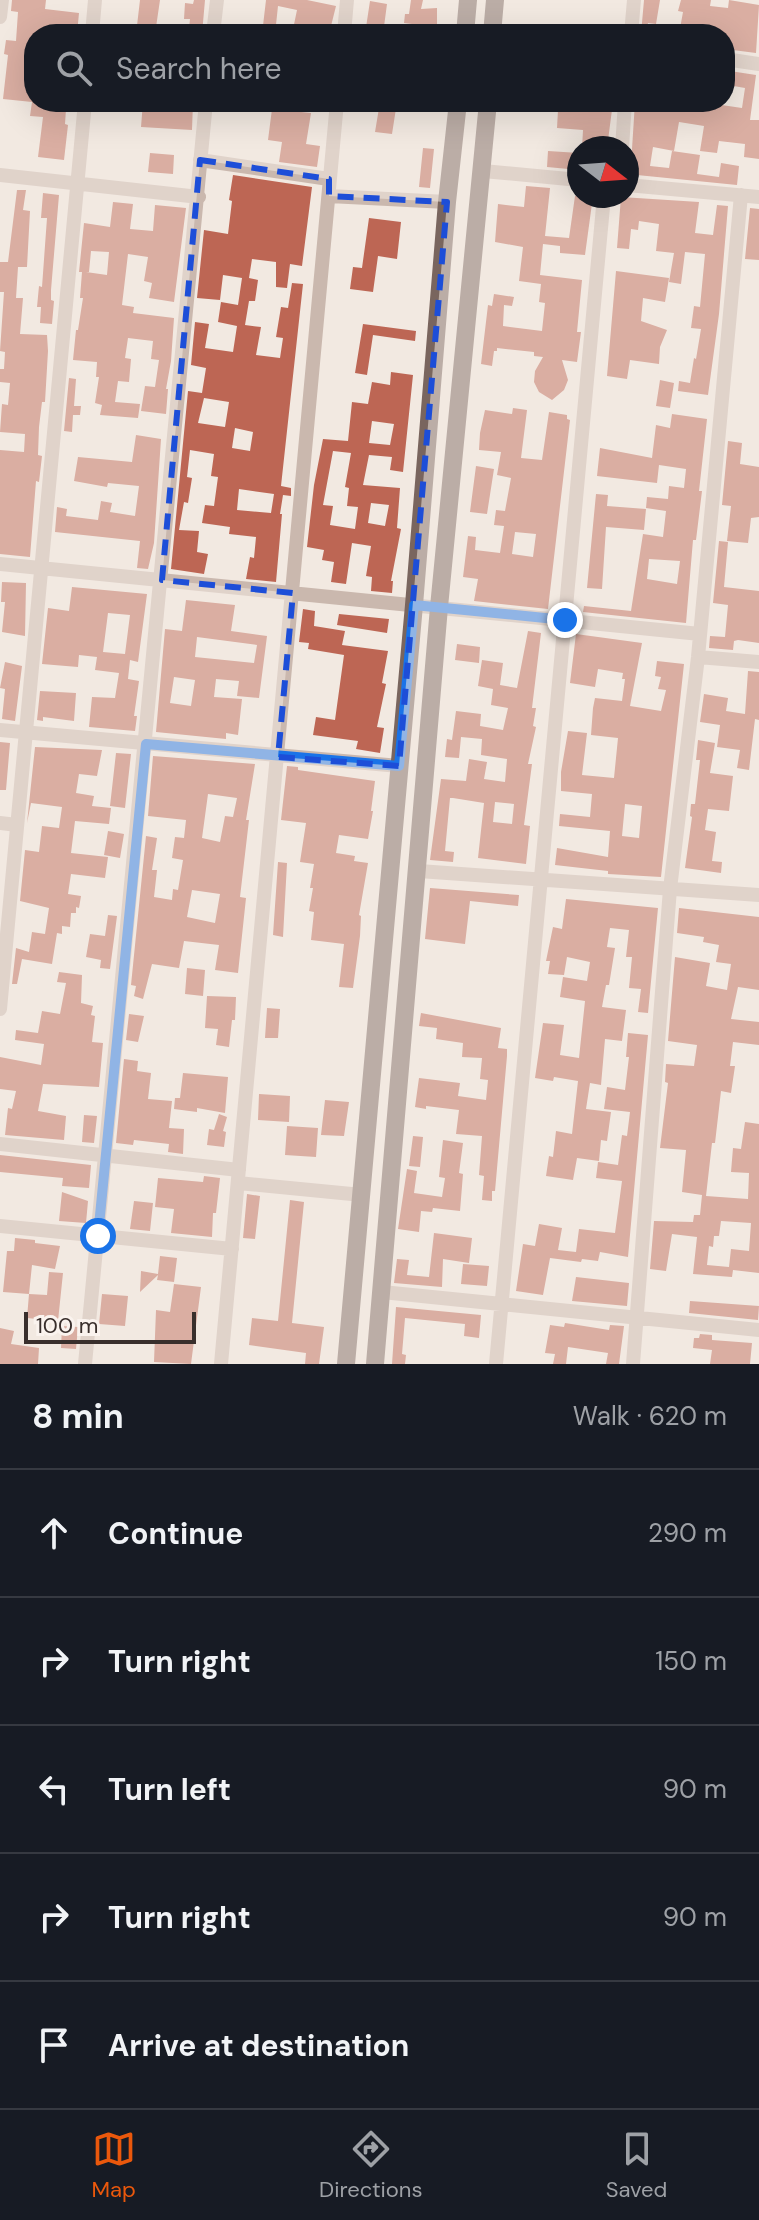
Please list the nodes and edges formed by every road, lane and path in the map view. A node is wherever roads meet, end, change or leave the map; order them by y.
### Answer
1 (2, 0) edge
2 (95, 0) edge
3 (217, 0) edge
4 (347, 0) edge
5 (468, 0) edge
6 (495, 0) edge
7 (634, 0) edge
8 (0, 17) edge
9 (93, 24) edge
10 (214, 24) edge
11 (345, 24) edge
12 (466, 24) edge
13 (493, 24) edge
14 (632, 24) edge
15 (735, 60) edge
16 (759, 64) edge
17 (84, 112) edge
18 (205, 112) edge
19 (336, 112) edge
20 (457, 112) edge
21 (487, 112) edge
22 (624, 112) edge
23 (623, 136) edge
24 (200, 160) junction
25 (483, 171) junction
26 (0, 175) edge
27 (329, 179) junction
28 (567, 179) edge
29 (78, 184) junction
30 (639, 186) edge
31 (741, 195) junction
32 (329, 196) junction
33 (199, 197) junction
34 (759, 197) edge
35 (447, 202) junction
36 (603, 208) edge
37 (0, 564) edge
38 (41, 568) junction
39 (162, 580) junction
40 (293, 593) junction
41 (414, 605) junction
42 (439, 607) junction
43 (565, 620) junction
44 (700, 634) junction
45 (698, 657) junction
46 (759, 662) edge
47 (0, 730) edge
48 (26, 732) junction
49 (146, 744) junction
50 (278, 757) junction
51 (399, 766) junction
52 (0, 823) edge
53 (17, 825) junction
54 (419, 871) junction
55 (540, 880) junction
56 (670, 889) junction
57 (759, 895) edge
58 (0, 1009) edge
59 (0, 1144) edge
60 (106, 1156) junction
61 (239, 1176) junction
62 (362, 1195) junction
63 (0, 1226) edge
64 (98, 1236) junction
65 (232, 1249) junction
66 (382, 1292) junction
67 (501, 1305) junction
68 (637, 1317) junction
69 (759, 1330) edge
70 (85, 1364) edge
71 (221, 1364) edge
72 (346, 1364) edge
73 (375, 1364) edge
74 (496, 1364) edge
75 (633, 1364) edge

1 - 8 street
2 - 9 street
3 - 10 street
4 - 11 street
5 - 12 main road
6 - 13 main road
7 - 14 street
15 - 16 street
17 - 29 street
18 - 24 street
19 - 27 street
20 - 35 main road
21 - 25 main road
22 - 23 street
24 - 27 street
24 - 33 street
25 - 28 street
25 - 42 main road
26 - 29 street
27 - 32 street
29 - 33 street
29 - 38 street
30 - 31 street
31 - 34 street
31 - 44 street
32 - 35 street
32 - 40 street
33 - 39 street
35 - 41 main road
36 - 43 street
37 - 38 street
38 - 39 street
38 - 48 street
39 - 40 street
39 - 49 street
40 - 41 street
40 - 50 street
41 - 42 street
41 - 51 main road
42 - 43 street
42 - 54 main road
43 - 44 street
43 - 55 street
44 - 45 street
45 - 46 street
45 - 56 street
47 - 48 street
48 - 49 street
48 - 53 street
49 - 50 street
49 - 60 street
50 - 51 street
50 - 61 street
51 - 62 main road
52 - 53 street
53 - 58 street
54 - 55 street
54 - 66 main road
55 - 56 street
55 - 67 street
56 - 57 street
56 - 68 street
59 - 60 street
60 - 61 street
60 - 64 street
61 - 62 street
61 - 65 street
62 - 72 main road
63 - 64 street
64 - 65 street
64 - 70 street
65 - 71 street
66 - 67 street
66 - 73 main road
67 - 68 street
67 - 74 street
68 - 69 street
68 - 75 street

